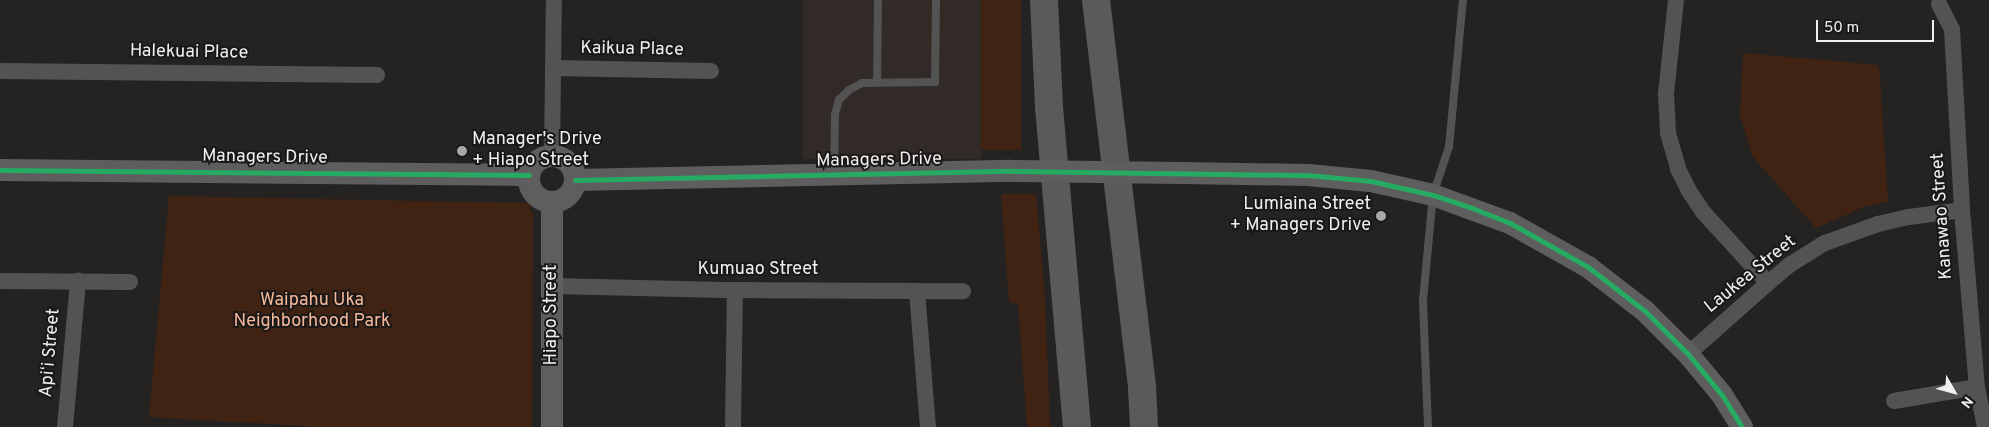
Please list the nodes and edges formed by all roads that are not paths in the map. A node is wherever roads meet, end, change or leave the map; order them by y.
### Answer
1 (554, 0) edge
2 (878, 0) edge
3 (936, 0) edge
4 (1044, 0) edge
5 (1096, 0) edge
6 (1463, 0) edge
7 (1676, 0) edge
8 (1939, 4) dead end
9 (553, 68) junction
10 (0, 71) edge
11 (711, 71) dead end
12 (377, 75) dead end
13 (877, 82) junction
14 (552, 155) junction
15 (0, 170) edge
16 (529, 175) junction
17 (834, 176) junction
18 (575, 180) junction
19 (1433, 195) junction
20 (552, 202) junction
21 (1962, 210) junction
22 (0, 281) edge
23 (78, 282) junction
24 (130, 282) dead end
25 (1768, 283) junction
26 (552, 286) junction
27 (735, 290) junction
28 (917, 290) junction
29 (963, 290) dead end
30 (1688, 354) junction
31 (1142, 388) junction
32 (1977, 388) junction
33 (1894, 401) dead end
34 (65, 427) edge
35 (552, 427) edge
36 (733, 427) edge
37 (928, 427) edge
38 (1077, 427) edge
39 (1144, 427) edge
40 (1153, 427) edge
41 (1428, 427) edge
42 (1742, 427) edge
43 (1985, 427) edge

1 - 9 street
2 - 13 lane
3 - 13 lane
4 - 38 highway
5 - 31 highway
6 - 19 lane
7 - 25 street
8 - 21 street, Kanawao Street
9 - 11 street, Kaikua Place
9 - 14 street
10 - 12 street, Halekuai Place
13 - 17 lane
14 - 16 street
14 - 18 street
15 - 16 street, Managers Drive
16 - 20 street
17 - 18 street, Managers Drive
17 - 19 street, Managers Drive, bridge
18 - 20 street
19 - 30 street, Managers Drive
19 - 41 lane
20 - 26 street, Hiapo Street
21 - 25 street, Laukea Street
21 - 32 street, Kanawao Street
22 - 23 street
23 - 24 street
23 - 34 street, Apiʻi Street
25 - 30 street, Laukea Street
26 - 27 street, Kumuao Street
26 - 35 street, Hiapo Street
27 - 28 street, Kumuao Street
27 - 36 street
28 - 29 street, Kumuao Street
28 - 37 street
30 - 42 street, Managers Drive
31 - 39 highway
31 - 40 highway
32 - 33 street
32 - 43 street, Kanawao Street

